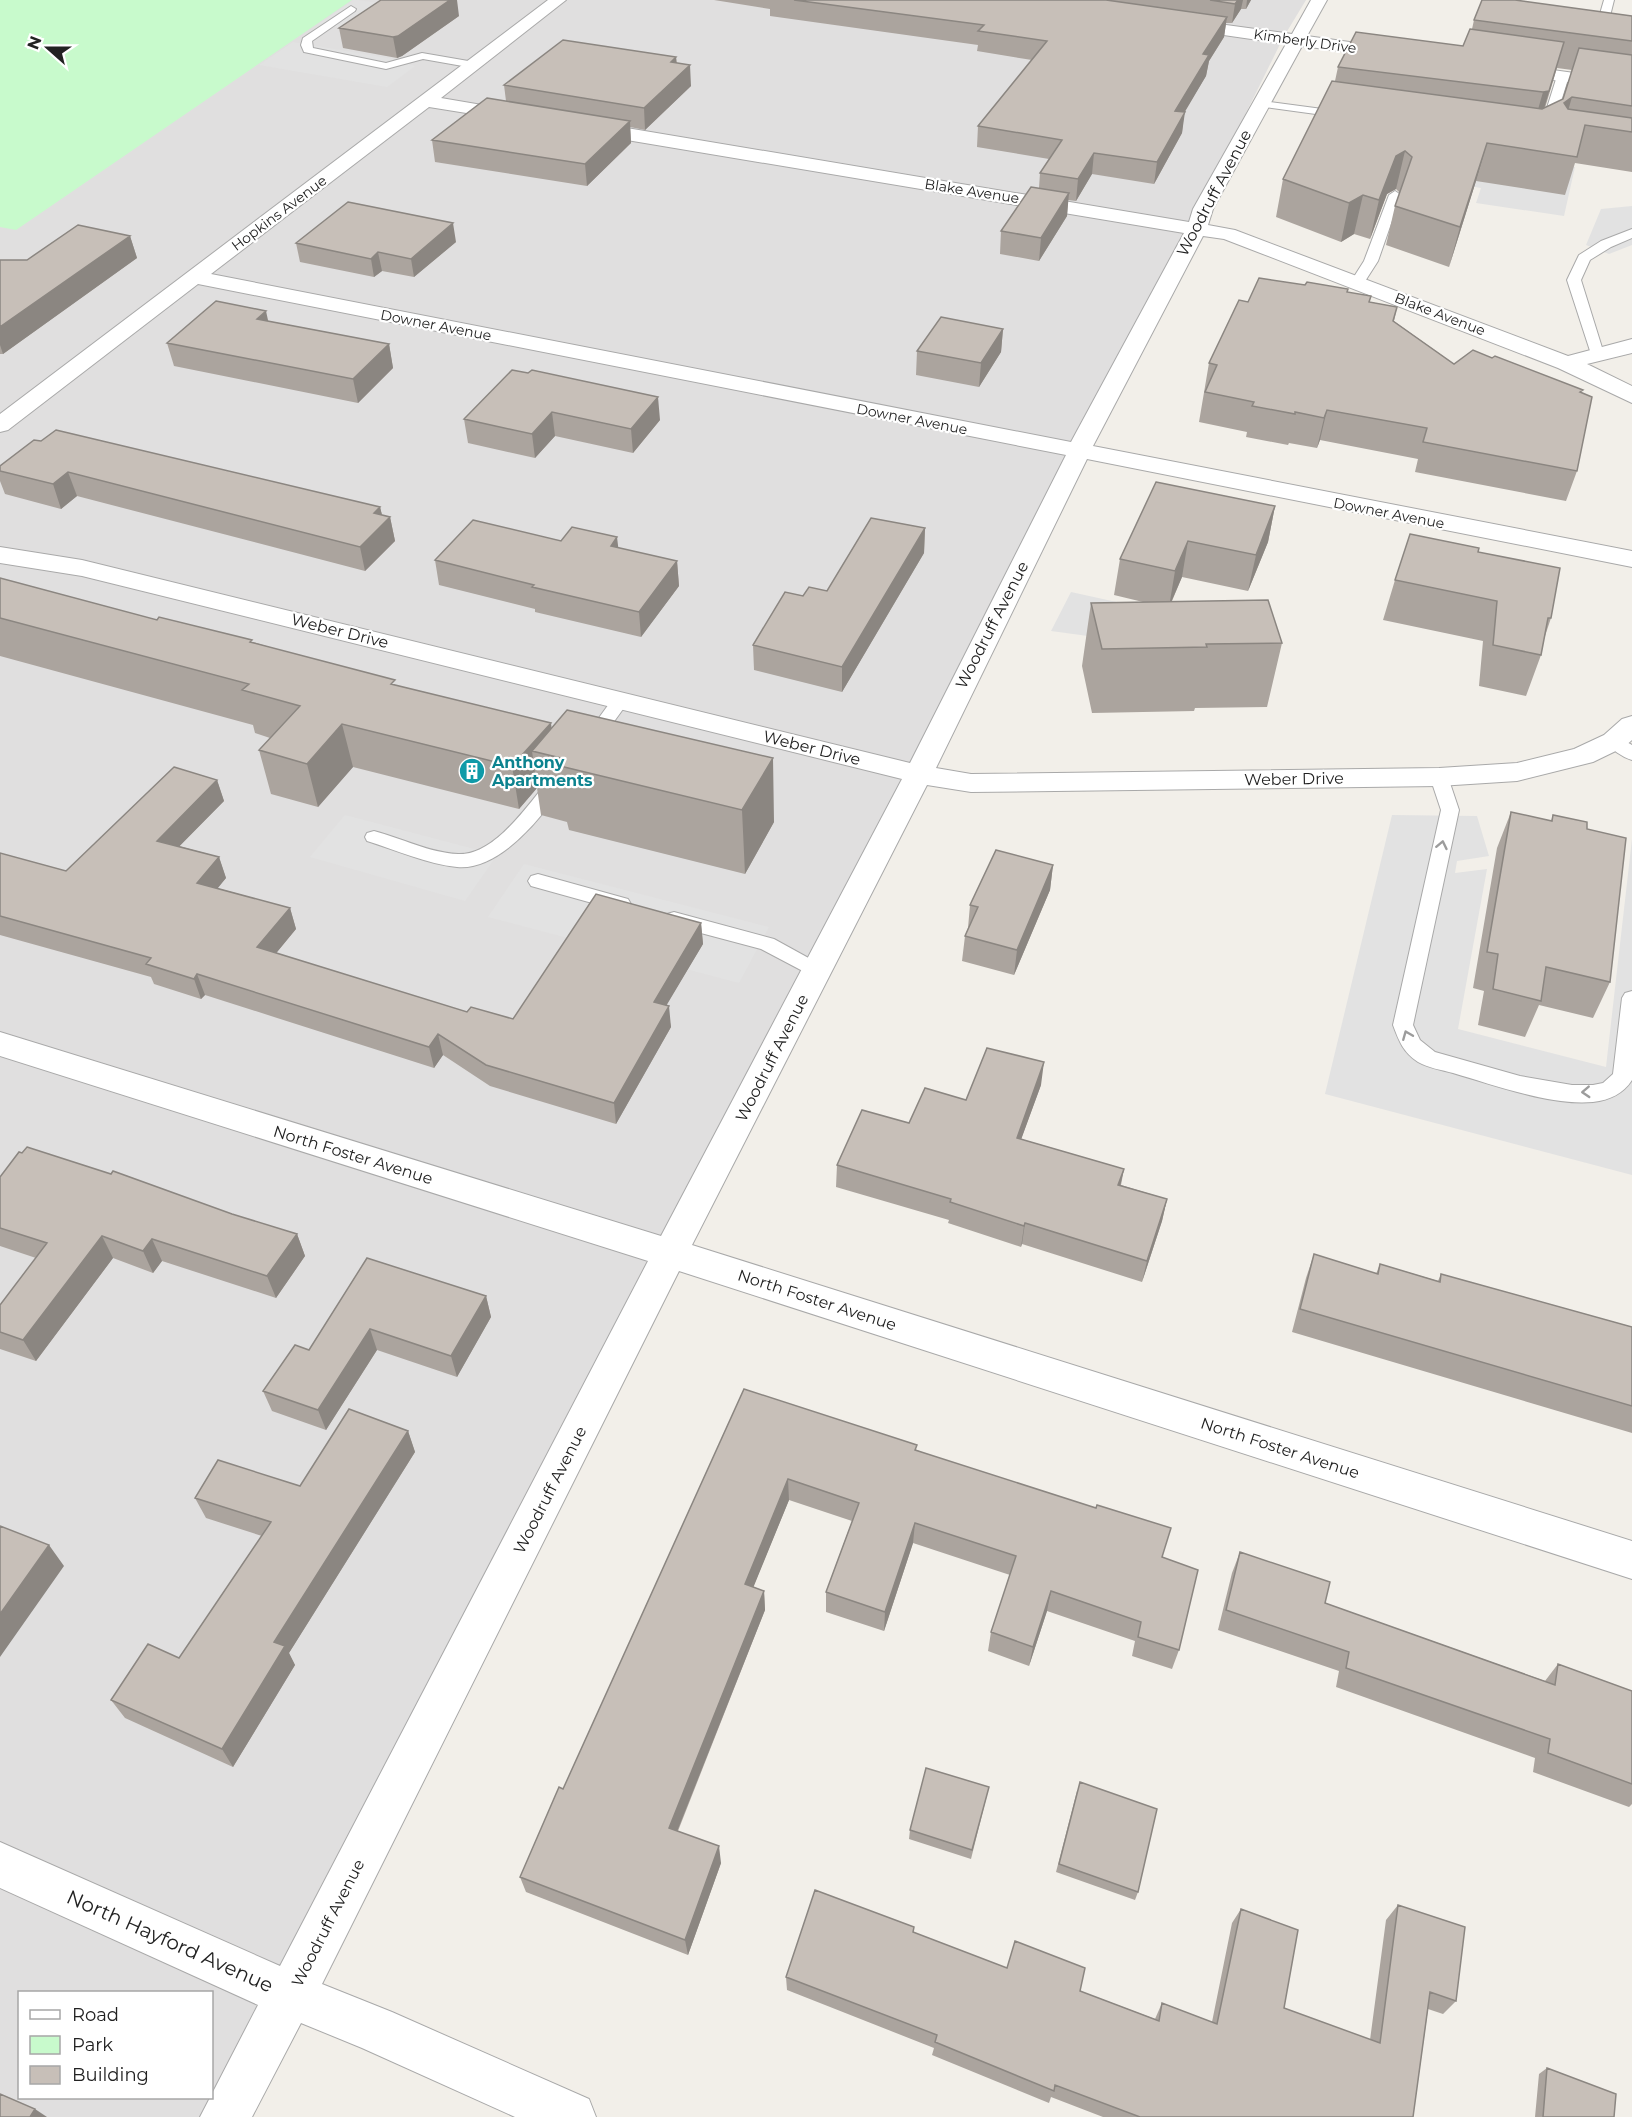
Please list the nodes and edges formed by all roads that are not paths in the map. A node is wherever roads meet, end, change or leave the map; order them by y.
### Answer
1 (558, 0) edge
2 (1319, 0) edge
3 (1609, 0) edge
4 (351, 9) dead end
5 (1162, 21) edge
6 (1298, 40) junction
7 (1632, 48) edge
8 (1411, 56) edge
9 (474, 65) junction
10 (1493, 67) edge
11 (1563, 76) junction
12 (1632, 86) edge
13 (428, 101) junction
14 (1262, 104) junction
15 (1356, 117) edge
16 (539, 120) edge
17 (562, 123) edge
18 (1540, 139) edge
19 (1395, 195) edge
20 (1197, 228) junction
21 (1632, 233) edge
22 (193, 277) junction
23 (1357, 283) junction
24 (1632, 346) edge
25 (1597, 354) junction
26 (1566, 363) junction
27 (1632, 396) edge
28 (0, 425) edge
29 (1079, 452) junction
30 (0, 555) edge
31 (1632, 560) edge
32 (620, 701) junction
33 (1626, 740) edge
34 (917, 774) junction
35 (1439, 777) junction
36 (374, 837) dead end
37 (538, 881) dead end
38 (816, 971) junction
39 (1632, 998) edge
40 (0, 1044) edge
41 (671, 1256) junction
42 (1632, 1560) edge
43 (0, 1865) edge
44 (290, 1995) junction
45 (225, 2117) edge
46 (571, 2117) edge

1 - 9 street, Hopkins Avenue
2 - 6 street, Woodruff Avenue
3 - 7 lane
4 - 9 lane
5 - 6 street, Kimberly Drive
6 - 8 street, Kimberly Drive
6 - 14 street, Woodruff Avenue
9 - 13 street, Hopkins Avenue
10 - 11 street
11 - 12 street
11 - 18 lane
13 - 16 street
13 - 22 street, Hopkins Avenue
14 - 15 lane
14 - 20 street, Woodruff Avenue
17 - 20 street, Blake Avenue
19 - 23 lane
20 - 23 street, Blake Avenue
20 - 29 street, Woodruff Avenue
21 - 25 lane
22 - 28 street, Hopkins Avenue
22 - 29 street, Downer Avenue
23 - 26 street, Blake Avenue
24 - 25 street
25 - 26 street
26 - 27 street, Blake Avenue
29 - 31 street, Downer Avenue
29 - 34 street, Woodruff Avenue
30 - 32 street, Weber Drive
32 - 34 street, Weber Drive
32 - 36 lane
33 - 35 street, Weber Drive
34 - 35 street, Weber Drive
34 - 38 street, Woodruff Avenue
39 -> 35 lane
37 - 38 lane
38 - 41 street, Woodruff Avenue
40 - 41 street, North Foster Avenue
41 - 42 street, North Foster Avenue
41 - 44 street, Woodruff Avenue
43 - 44 street, North Hayford Avenue
44 - 45 street, Woodruff Avenue
44 - 46 street, North Hayford Avenue

